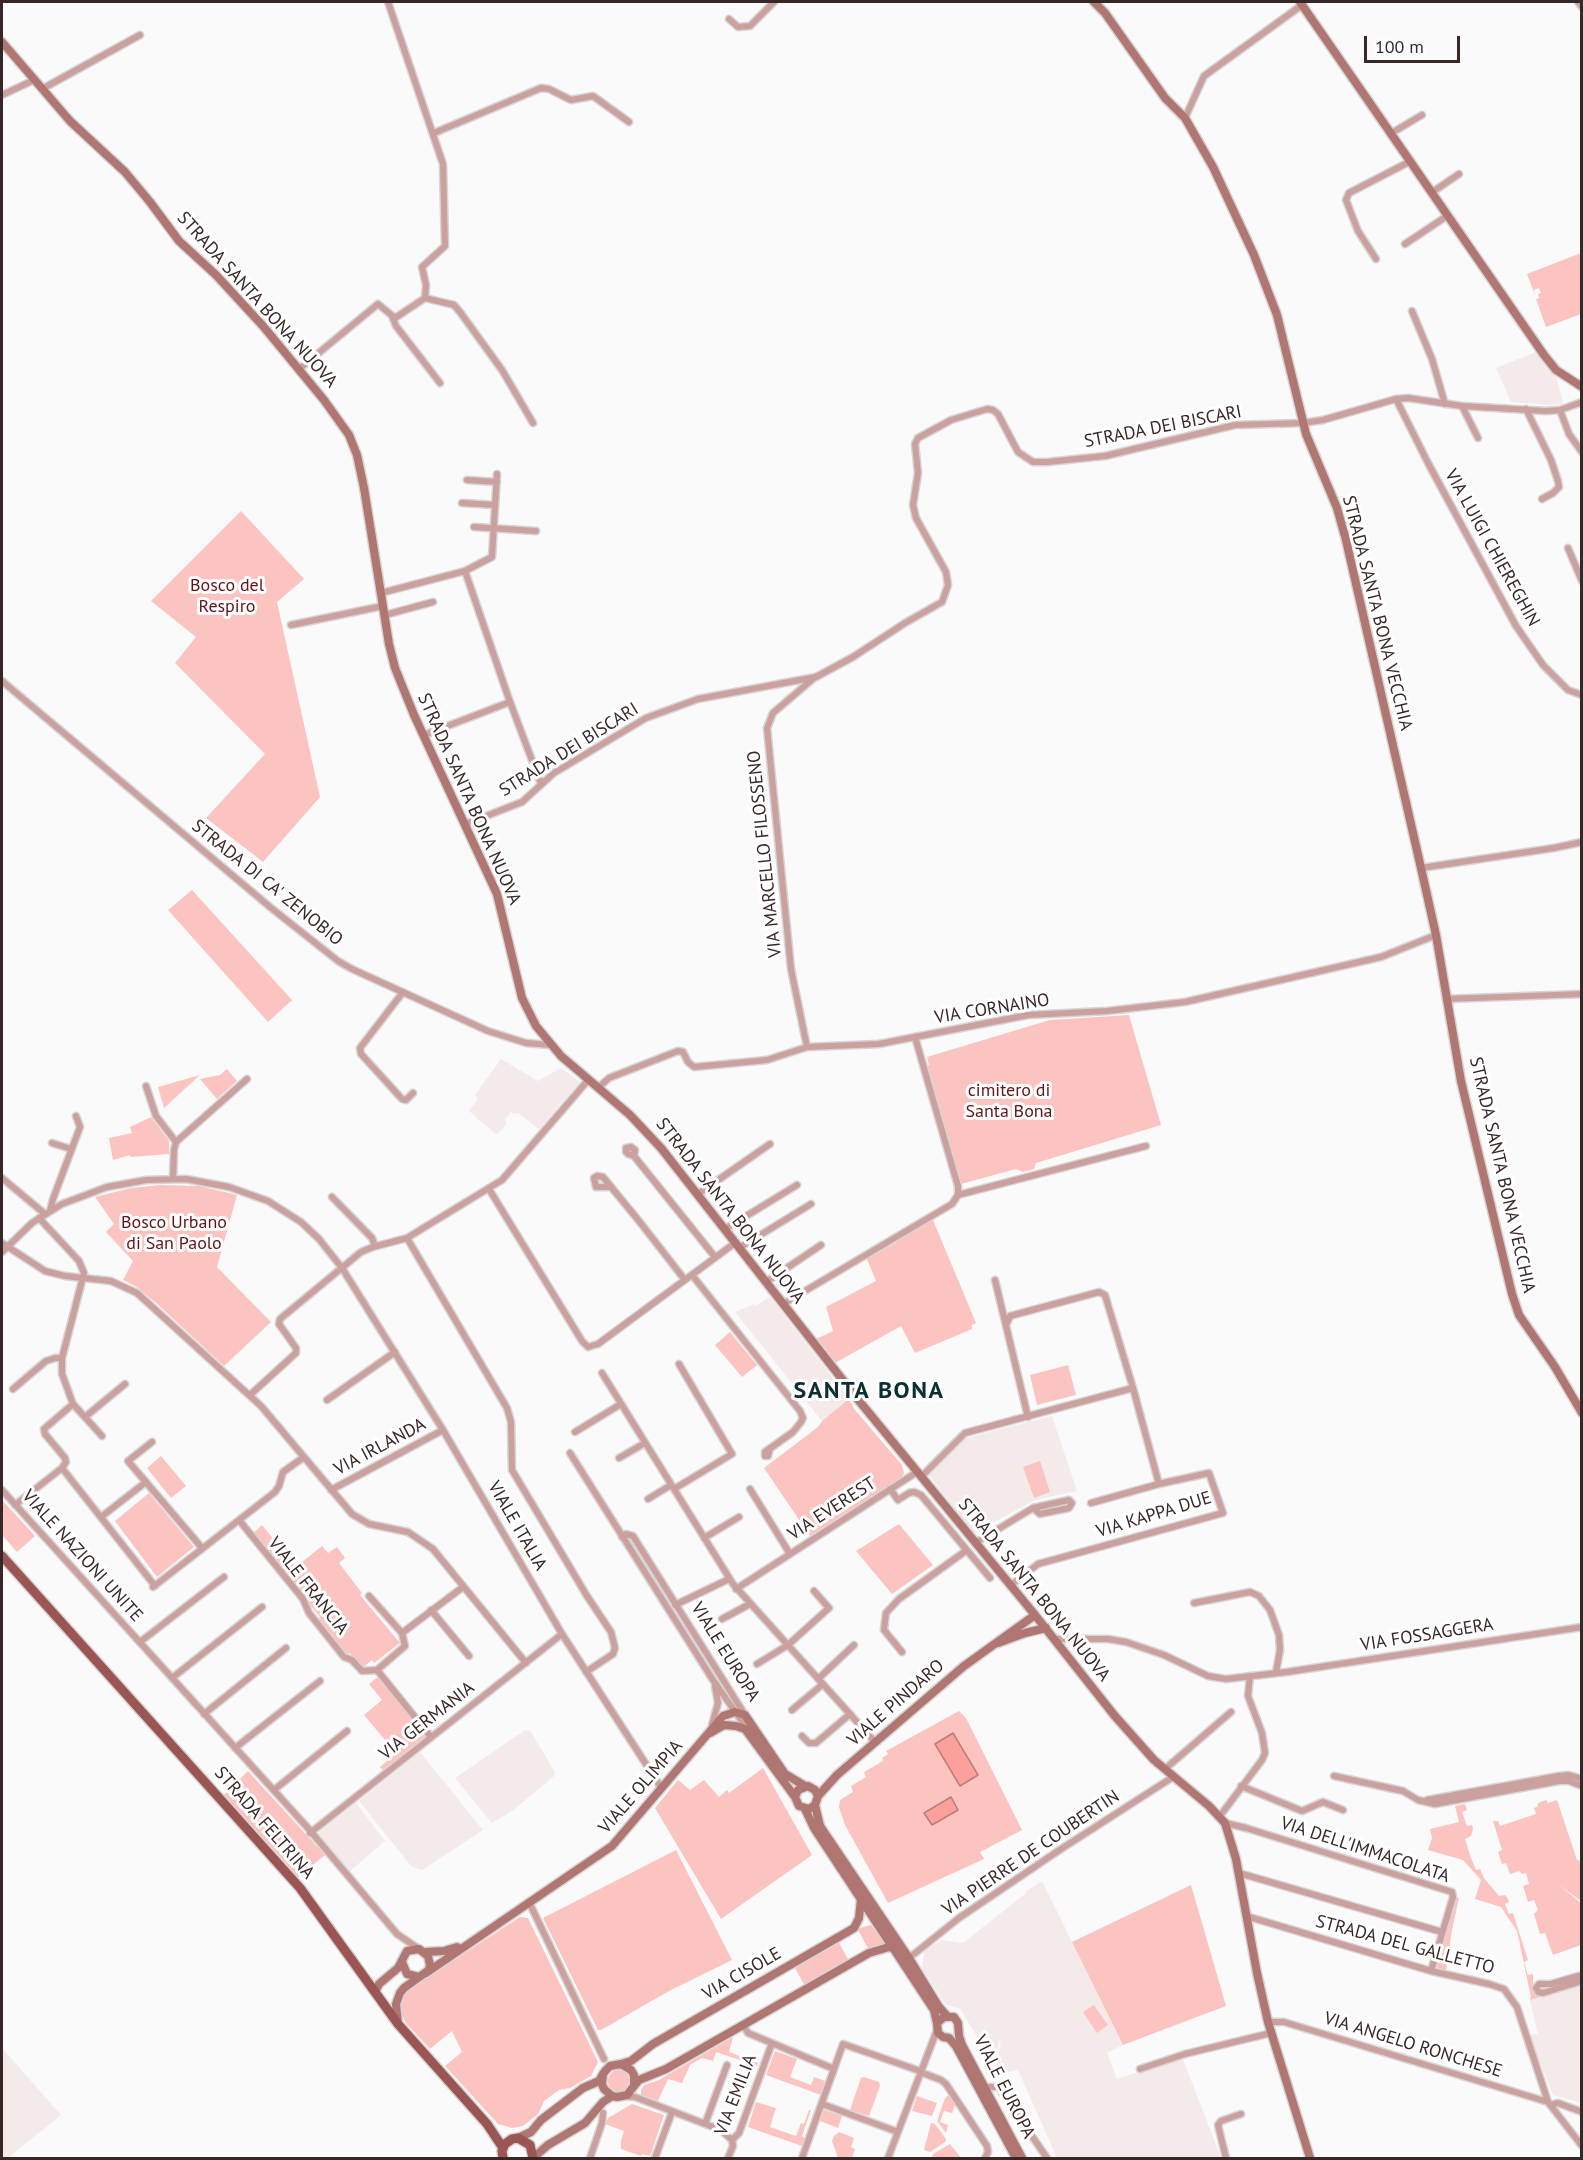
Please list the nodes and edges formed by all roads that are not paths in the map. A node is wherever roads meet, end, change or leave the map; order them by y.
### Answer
1 (388, 2) edge
2 (774, 2) edge
3 (1094, 2) edge
4 (1578, 2) edge
5 (1301, 3) edge
6 (1581, 7) edge
7 (729, 19) dead end
8 (140, 35) dead end
9 (2, 42) edge
10 (34, 80) junction
11 (42, 89) junction
12 (2, 95) edge
13 (1422, 115) dead end
14 (1185, 118) junction
15 (629, 122) dead end
16 (434, 133) junction
17 (1390, 134) junction
18 (1409, 162) junction
19 (1458, 174) dead end
20 (1431, 193) junction
21 (1447, 216) junction
22 (1405, 244) dead end
23 (1376, 259) dead end
24 (425, 298) junction
25 (1412, 311) dead end
26 (392, 315) junction
27 (298, 370) junction
28 (440, 383) dead end
29 (1581, 387) edge
30 (1396, 399) junction
31 (1581, 402) edge
32 (1445, 404) junction
33 (1462, 406) junction
34 (1526, 409) junction
35 (1560, 410) junction
36 (533, 423) dead end
37 (1303, 423) junction
38 (1478, 438) dead end
39 (1581, 452) edge
40 (497, 474) dead end
41 (467, 480) dead end
42 (496, 482) junction
43 (1542, 499) dead end
44 (462, 503) dead end
45 (495, 505) junction
46 (474, 527) dead end
47 (494, 529) junction
48 (536, 531) dead end
49 (1568, 548) dead end
50 (465, 571) junction
51 (1581, 581) edge
52 (381, 593) junction
53 (433, 602) dead end
54 (384, 610) junction
55 (291, 625) dead end
56 (816, 677) junction
57 (2, 681) edge
58 (1581, 695) edge
59 (510, 702) junction
60 (424, 735) junction
61 (541, 784) junction
62 (466, 824) junction
63 (1581, 842) edge
64 (1421, 868) junction
65 (1436, 935) junction
66 (404, 993) junction
67 (1581, 994) edge
68 (1446, 999) junction
69 (915, 1037) junction
70 (550, 1046) junction
71 (807, 1047) junction
72 (247, 1078) dead end
73 (589, 1079) junction
74 (146, 1086) dead end
75 (599, 1087) junction
76 (413, 1093) dead end
77 (76, 1116) dead end
78 (176, 1142) junction
79 (52, 1143) dead end
80 (770, 1144) dead end
81 (1146, 1146) dead end
82 (71, 1149) junction
83 (634, 1156) dead end
84 (2, 1178) edge
85 (173, 1179) junction
86 (797, 1185) dead end
87 (611, 1187) dead end
88 (489, 1189) junction
89 (698, 1194) junction
90 (958, 1195) junction
91 (332, 1197) dead end
92 (811, 1204) dead end
93 (45, 1214) junction
94 (725, 1229) junction
95 (407, 1238) junction
96 (737, 1245) junction
97 (822, 1245) dead end
98 (375, 1246) junction
99 (3, 1247) edge
100 (715, 1257) junction
101 (342, 1268) junction
102 (692, 1275) junction
103 (83, 1277) junction
104 (685, 1280) junction
105 (995, 1280) dead end
106 (766, 1282) junction
107 (783, 1304) junction
108 (1007, 1323) junction
109 (395, 1353) junction
110 (62, 1358) junction
111 (679, 1364) dead end
112 (602, 1373) dead end
113 (125, 1384) dead end
114 (1133, 1388) junction
115 (13, 1389) dead end
116 (250, 1395) junction
117 (327, 1400) dead end
118 (72, 1404) junction
119 (621, 1404) junction
120 (1581, 1413) edge
121 (85, 1417) junction
122 (1028, 1417) junction
123 (443, 1430) junction
124 (575, 1432) dead end
125 (102, 1436) dead end
126 (152, 1442) dead end
127 (645, 1443) junction
128 (770, 1448) dead end
129 (570, 1453) dead end
130 (304, 1457) junction
131 (619, 1458) dead end
132 (62, 1468) junction
133 (919, 1474) junction
134 (146, 1482) junction
135 (1159, 1484) junction
136 (672, 1487) junction
137 (750, 1489) dead end
138 (890, 1489) junction
139 (2, 1490) edge
140 (332, 1490) junction
141 (648, 1499) dead end
142 (1091, 1503) dead end
143 (15, 1505) junction
144 (1033, 1508) junction
145 (739, 1516) dead end
146 (101, 1517) junction
147 (238, 1520) junction
148 (622, 1537) junction
149 (704, 1538) junction
150 (975, 1543) junction
151 (202, 1548) junction
152 (967, 1550) junction
153 (790, 1554) junction
154 (2, 1556) edge
155 (224, 1577) dead end
156 (990, 1578) dead end
157 (729, 1579) junction
158 (1011, 1585) junction
159 (463, 1587) junction
160 (736, 1589) junction
161 (814, 1591) dead end
162 (369, 1596) dead end
163 (1022, 1599) junction
164 (1194, 1603) dead end
165 (750, 1604) junction
166 (675, 1605) junction
167 (262, 1607) dead end
168 (431, 1611) junction
169 (1036, 1616) junction
170 (722, 1619) dead end
171 (1020, 1624) junction
172 (1581, 1627) edge
173 (1046, 1628) junction
174 (402, 1633) junction
175 (562, 1634) junction
176 (1005, 1640) junction
177 (1054, 1640) junction
178 (140, 1642) junction
179 (788, 1645) junction
180 (854, 1645) dead end
181 (286, 1648) dead end
182 (902, 1652) dead end
183 (982, 1652) junction
184 (469, 1656) dead end
185 (526, 1663) junction
186 (757, 1664) dead end
187 (377, 1670) junction
188 (586, 1672) junction
189 (1276, 1672) junction
190 (1250, 1676) junction
191 (172, 1678) junction
192 (818, 1679) junction
193 (713, 1680) junction
194 (320, 1681) dead end
195 (823, 1684) junction
196 (792, 1710) dead end
197 (739, 1712) junction
198 (1231, 1712) dead end
199 (204, 1714) junction
200 (850, 1714) junction
201 (719, 1727) junction
202 (347, 1731) dead end
203 (749, 1733) junction
204 (707, 1736) junction
205 (802, 1736) dead end
206 (431, 1737) junction
207 (875, 1742) junction
208 (235, 1748) junction
209 (1165, 1769) junction
210 (1334, 1776) dead end
211 (1173, 1777) junction
212 (1581, 1779) edge
213 (832, 1780) junction
214 (1241, 1786) junction
215 (1581, 1786) edge
216 (808, 1787) junction
217 (662, 1789) junction
218 (274, 1790) junction
219 (818, 1796) junction
220 (795, 1797) junction
221 (1421, 1802) junction
222 (815, 1806) junction
223 (805, 1809) junction
224 (1343, 1810) dead end
225 (1223, 1820) junction
226 (310, 1833) junction
227 (1239, 1873) junction
228 (861, 1899) junction
229 (529, 1902) junction
230 (1246, 1916) junction
231 (1443, 1932) junction
232 (397, 1934) junction
233 (466, 1944) junction
234 (896, 1949) junction
235 (422, 1951) junction
236 (909, 1958) junction
237 (402, 1960) junction
238 (1431, 1971) junction
239 (362, 1973) junction
240 (423, 1975) junction
241 (1581, 1975) edge
242 (387, 1977) junction
243 (1581, 1981) edge
244 (375, 1992) junction
245 (946, 2016) junction
246 (1269, 2022) junction
247 (398, 2024) junction
248 (743, 2025) junction
249 (959, 2030) junction
250 (941, 2031) junction
251 (1271, 2033) junction
252 (772, 2043) junction
253 (604, 2059) junction
254 (618, 2064) junction
255 (727, 2065) dead end
256 (834, 2069) junction
257 (1140, 2069) dead end
258 (605, 2072) junction
259 (920, 2072) junction
260 (985, 2087) junction
261 (631, 2093) junction
262 (612, 2096) junction
263 (822, 2104) junction
264 (1549, 2104) junction
265 (1572, 2109) junction
266 (600, 2110) junction
267 (672, 2112) junction
268 (1581, 2112) edge
269 (1241, 2114) dead end
270 (1557, 2114) junction
271 (488, 2124) junction
272 (705, 2124) junction
273 (898, 2132) junction
274 (515, 2139) junction
275 (732, 2140) junction
276 (1581, 2146) edge
277 (502, 2156) edge
278 (533, 2158) edge
279 (590, 2158) edge
280 (655, 2158) edge
281 (728, 2158) edge
282 (802, 2158) edge
283 (888, 2158) edge
284 (985, 2158) edge
285 (1016, 2158) edge
286 (1022, 2158) edge
287 (1047, 2158) edge
288 (1226, 2158) edge
289 (1310, 2158) edge

1 - 16 street
2 - 7 street
3 - 14 street, STRADA SANTA BONA VECCHIA
4 - 6 street
5 - 14 street
5 - 17 street
8 - 11 street
9 - 10 street, STRADA SANTA BONA NUOVA
10 - 11 street, STRADA SANTA BONA NUOVA
10 - 12 street
11 - 27 street, STRADA SANTA BONA NUOVA
13 - 17 street
14 - 37 street, STRADA SANTA BONA VECCHIA
15 - 16 street
16 - 24 street
17 - 18 street
18 - 20 street
18 - 23 street
19 - 20 street
20 - 21 street
21 - 22 street
21 - 29 street
24 - 26 street
24 - 36 street
25 - 32 street
26 - 27 street
26 - 28 street
27 - 52 street, STRADA SANTA BONA NUOVA
30 - 32 street, STRADA DEI BISCARI
30 - 37 street, STRADA DEI BISCARI
30 - 58 street, VIA LUIGI CHIEREGHIN
31 - 35 street
32 - 33 street, STRADA DEI BISCARI
33 - 34 street, STRADA DEI BISCARI
33 - 38 street
34 - 35 street, STRADA DEI BISCARI
34 - 43 street
35 - 39 street
37 - 56 street, STRADA DEI BISCARI
37 - 64 street, STRADA SANTA BONA VECCHIA
40 - 42 street
41 - 42 street
42 - 45 street
44 - 45 street
45 - 47 street
46 - 47 street
47 - 48 street
47 - 50 street
49 - 51 street
50 - 52 street
50 - 59 street
52 - 54 street, STRADA SANTA BONA NUOVA
53 - 54 street
54 - 55 street
54 - 60 street, STRADA SANTA BONA NUOVA
56 - 61 street, STRADA DEI BISCARI
56 - 71 street, VIA MARCELLO FILOSSENO
57 - 66 street, STRADA DI CA' ZENOBIO
59 - 60 street
59 - 61 street
60 - 62 street, STRADA SANTA BONA NUOVA
61 - 62 street, STRADA DEI BISCARI
62 - 70 street, STRADA SANTA BONA NUOVA
63 - 64 street
64 - 65 street, STRADA SANTA BONA VECCHIA
65 - 68 street, STRADA SANTA BONA VECCHIA
65 - 69 street, VIA CORNAINO
66 - 70 street, STRADA DI CA' ZENOBIO
66 - 76 street
67 - 68 street
68 - 120 street, STRADA SANTA BONA VECCHIA
69 - 71 street, VIA CORNAINO
69 - 90 street
70 - 73 street, STRADA SANTA BONA NUOVA
71 - 75 street, VIA CORNAINO
72 - 78 street
73 - 75 street, STRADA SANTA BONA NUOVA
73 - 88 street
74 - 78 street
75 - 89 street, STRADA SANTA BONA NUOVA
77 - 82 street
78 - 85 street
79 - 82 street
80 - 89 street
81 - 90 street
82 - 93 street
83 - 100 street
84 - 93 street
85 - 93 street
85 - 101 street
86 - 94 street
87 - 104 street
88 - 95 street
88 - 104 street
89 - 94 street, STRADA SANTA BONA NUOVA
90 - 107 street
91 - 98 street
92 - 96 street
93 - 99 street
93 - 103 street
94 - 96 street, STRADA SANTA BONA NUOVA
95 - 98 street
95 - 188 street
96 - 100 street
96 - 106 street, STRADA SANTA BONA NUOVA
97 - 106 street
98 - 101 street
99 - 103 street
100 - 102 street
101 - 109 street, VIALE ITALIA
101 - 116 street
102 - 104 street
102 - 128 street
103 - 110 street
103 - 116 street
105 - 108 street
106 - 107 street, STRADA SANTA BONA NUOVA
107 - 133 street, STRADA SANTA BONA NUOVA
108 - 114 street
108 - 122 street
109 - 117 street
109 - 123 street, VIALE ITALIA
110 - 115 street
110 - 118 street
111 - 136 street
112 - 119 street
113 - 121 street
114 - 122 street, VIA EVEREST
114 - 135 street
116 - 130 street
118 - 121 street
118 - 132 street
119 - 124 street
119 - 127 street
121 - 125 street
122 - 133 street, VIA EVEREST
123 - 140 street, VIA IRLANDA
123 - 175 street, VIALE ITALIA
126 - 134 street
127 - 131 street
127 - 136 street
129 - 148 street, VIALE EUROPA
130 - 140 street
130 - 147 street
132 - 143 street
132 - 146 street
133 - 138 street, VIA EVEREST
133 - 150 street, STRADA SANTA BONA NUOVA
134 - 146 street
134 - 151 street
135 - 142 street
135 - 158 street, VIA KAPPA DUE
136 - 141 street
136 - 149 street
137 - 153 street, VIA EVEREST
138 - 152 street, VIA EVEREST
138 - 153 street, VIA EVEREST
139 - 143 street, VIALE NAZIONI UNITE
140 - 159 street
143 - 178 street, VIALE NAZIONI UNITE
144 - 144 street
144 - 150 street
145 - 149 street
146 - 151 street
147 - 151 street
147 - 187 street, VIALE FRANCIA
148 - 166 street, VIALE EUROPA
148 - 193 street, VIALE EUROPA
149 - 157 street
150 - 158 street, STRADA SANTA BONA NUOVA
152 - 156 street, VIA EVEREST
152 - 182 street
153 - 160 street, VIA EVEREST
154 - 239 main road, STRADA FELTRINA
155 - 178 street, VIALE NAZIONI UNITE
157 - 160 street
157 - 166 street
158 - 163 street, STRADA SANTA BONA NUOVA
159 - 168 street
159 - 185 street
160 - 165 street
161 - 179 street
162 - 174 street
163 - 169 street, STRADA SANTA BONA NUOVA
163 - 171 street
164 - 189 street
165 - 170 street
165 - 179 street
166 - 197 street, VIALE EUROPA
167 - 191 street
168 - 174 street
168 - 184 street
169 - 171 street, VIALE PINDARO
169 - 173 street, STRADA SANTA BONA NUOVA
169 - 176 street, VIALE PINDARO
171 - 183 street, VIALE PINDARO
172 - 189 street, VIA FOSSAGGERA
173 - 176 street, VIALE PINDARO
173 - 177 street, STRADA SANTA BONA NUOVA
174 - 187 street
175 - 185 street, VIA GERMANIA
175 - 188 street, VIALE ITALIA
176 - 183 street, VIALE PINDARO
177 - 190 street, VIA FOSSAGGERA
177 - 209 street, STRADA SANTA BONA NUOVA
178 - 191 street, VIALE NAZIONI UNITE
179 - 186 street
179 - 192 street
180 - 192 street
181 - 199 street
183 - 207 street, VIALE PINDARO
185 - 206 street, VIA GERMANIA
187 - 206 street, VIALE FRANCIA
188 - 217 street, VIALE ITALIA
189 - 190 street, VIA FOSSAGGERA
190 - 214 street
191 - 199 street, VIALE NAZIONI UNITE
192 - 195 street
193 - 197 street, VIALE EUROPA
193 - 204 street
194 - 208 street
195 - 196 street
195 - 200 street
197 - 201 street
197 - 203 street, VIALE EUROPA
197 - 204 street, VIALE OLIMPIA
197 - 216 street, VIALE EUROPA
198 - 209 street
199 - 208 street, VIALE NAZIONI UNITE
200 - 205 street
200 - 207 street
201 - 203 street
201 - 204 street
202 - 218 street
203 - 220 street, VIALE EUROPA
204 - 217 street, VIALE OLIMPIA
206 - 226 street, VIA GERMANIA
207 - 213 street, VIALE PINDARO
208 - 218 street, VIALE NAZIONI UNITE
209 - 211 street, STRADA SANTA BONA NUOVA
210 - 221 street
211 - 225 street, STRADA SANTA BONA NUOVA
211 - 236 street, VIA PIERRE DE COUBERTIN
212 - 221 street
213 - 216 street, VIALE PINDARO
213 - 219 street, VIALE PINDARO
214 - 224 street
214 - 225 street
215 - 221 street
216 - 219 street, VIALE EUROPA
216 - 220 street
217 - 229 street, VIALE OLIMPIA
218 - 226 street, VIALE NAZIONI UNITE
219 - 222 street
220 - 223 street, VIALE EUROPA
222 - 223 street
222 - 236 street, VIALE EUROPA
223 - 228 street, VIALE EUROPA
225 - 227 street
225 - 231 street, VIA DELL'IMMACOLATA
226 - 232 street, VIALE NAZIONI UNITE
227 - 230 street
227 - 231 street
228 - 234 street, VIALE EUROPA
228 - 254 street, VIA CISOLE
229 - 233 street, VIALE OLIMPIA
229 - 253 street
230 - 238 street, STRADA DEL GALLETTO
230 - 246 street
231 - 238 street, VIA DELL'IMMACOLATA
232 - 235 street, VIALE NAZIONI UNITE
232 - 237 street, VIALE NAZIONI UNITE
233 - 235 street, VIALE OLIMPIA
233 - 240 street, VIALE OLIMPIA
234 - 248 street
234 - 250 street, VIALE EUROPA
235 - 237 street
235 - 240 street
236 - 245 street, VIALE EUROPA
237 - 240 street
237 - 242 street
238 - 264 street, STRADA DEL GALLETTO
239 - 242 street
239 - 244 main road, STRADA FELTRINA
240 - 247 street, VIALE OLIMPIA
241 - 243 street
242 - 244 street
244 - 247 main road, STRADA FELTRINA
245 - 249 street, VIALE EUROPA
245 - 250 street
246 - 251 street
246 - 264 street, VIA ANGELO RONCHESE
247 - 271 main road, STRADA FELTRINA
248 - 252 street
248 - 261 street
249 - 250 street, VIALE EUROPA
249 - 260 street, VIALE EUROPA
250 - 259 street
250 - 285 street, VIALE EUROPA
251 - 257 street
251 - 289 street
252 - 256 street
252 - 275 street, VIA EMILIA
253 - 254 street
253 - 258 street
254 - 258 street, VIA CISOLE
254 - 261 street
255 - 272 street
256 - 259 street
256 - 263 street
258 - 262 street
258 - 274 street, VIA CISOLE
259 - 273 street
259 - 284 street
260 - 286 street, VIALE EUROPA
260 - 287 street
261 - 262 street
261 - 267 street
262 - 266 street
263 - 273 street
263 - 282 street
264 - 265 street
264 - 270 street, STRADA DEL GALLETTO
265 - 268 street
265 - 270 street
266 - 278 street
266 - 279 street
267 - 272 street
267 - 280 street
269 - 288 street
270 - 276 street, STRADA DEL GALLETTO
271 - 274 main road, STRADA FELTRINA
271 - 277 main road, STRADA FELTRINA
272 - 275 street
273 - 283 street
274 - 277 main road, STRADA FELTRINA
274 - 278 main road, STRADA FELTRINA
275 - 281 street, VIA EMILIA

